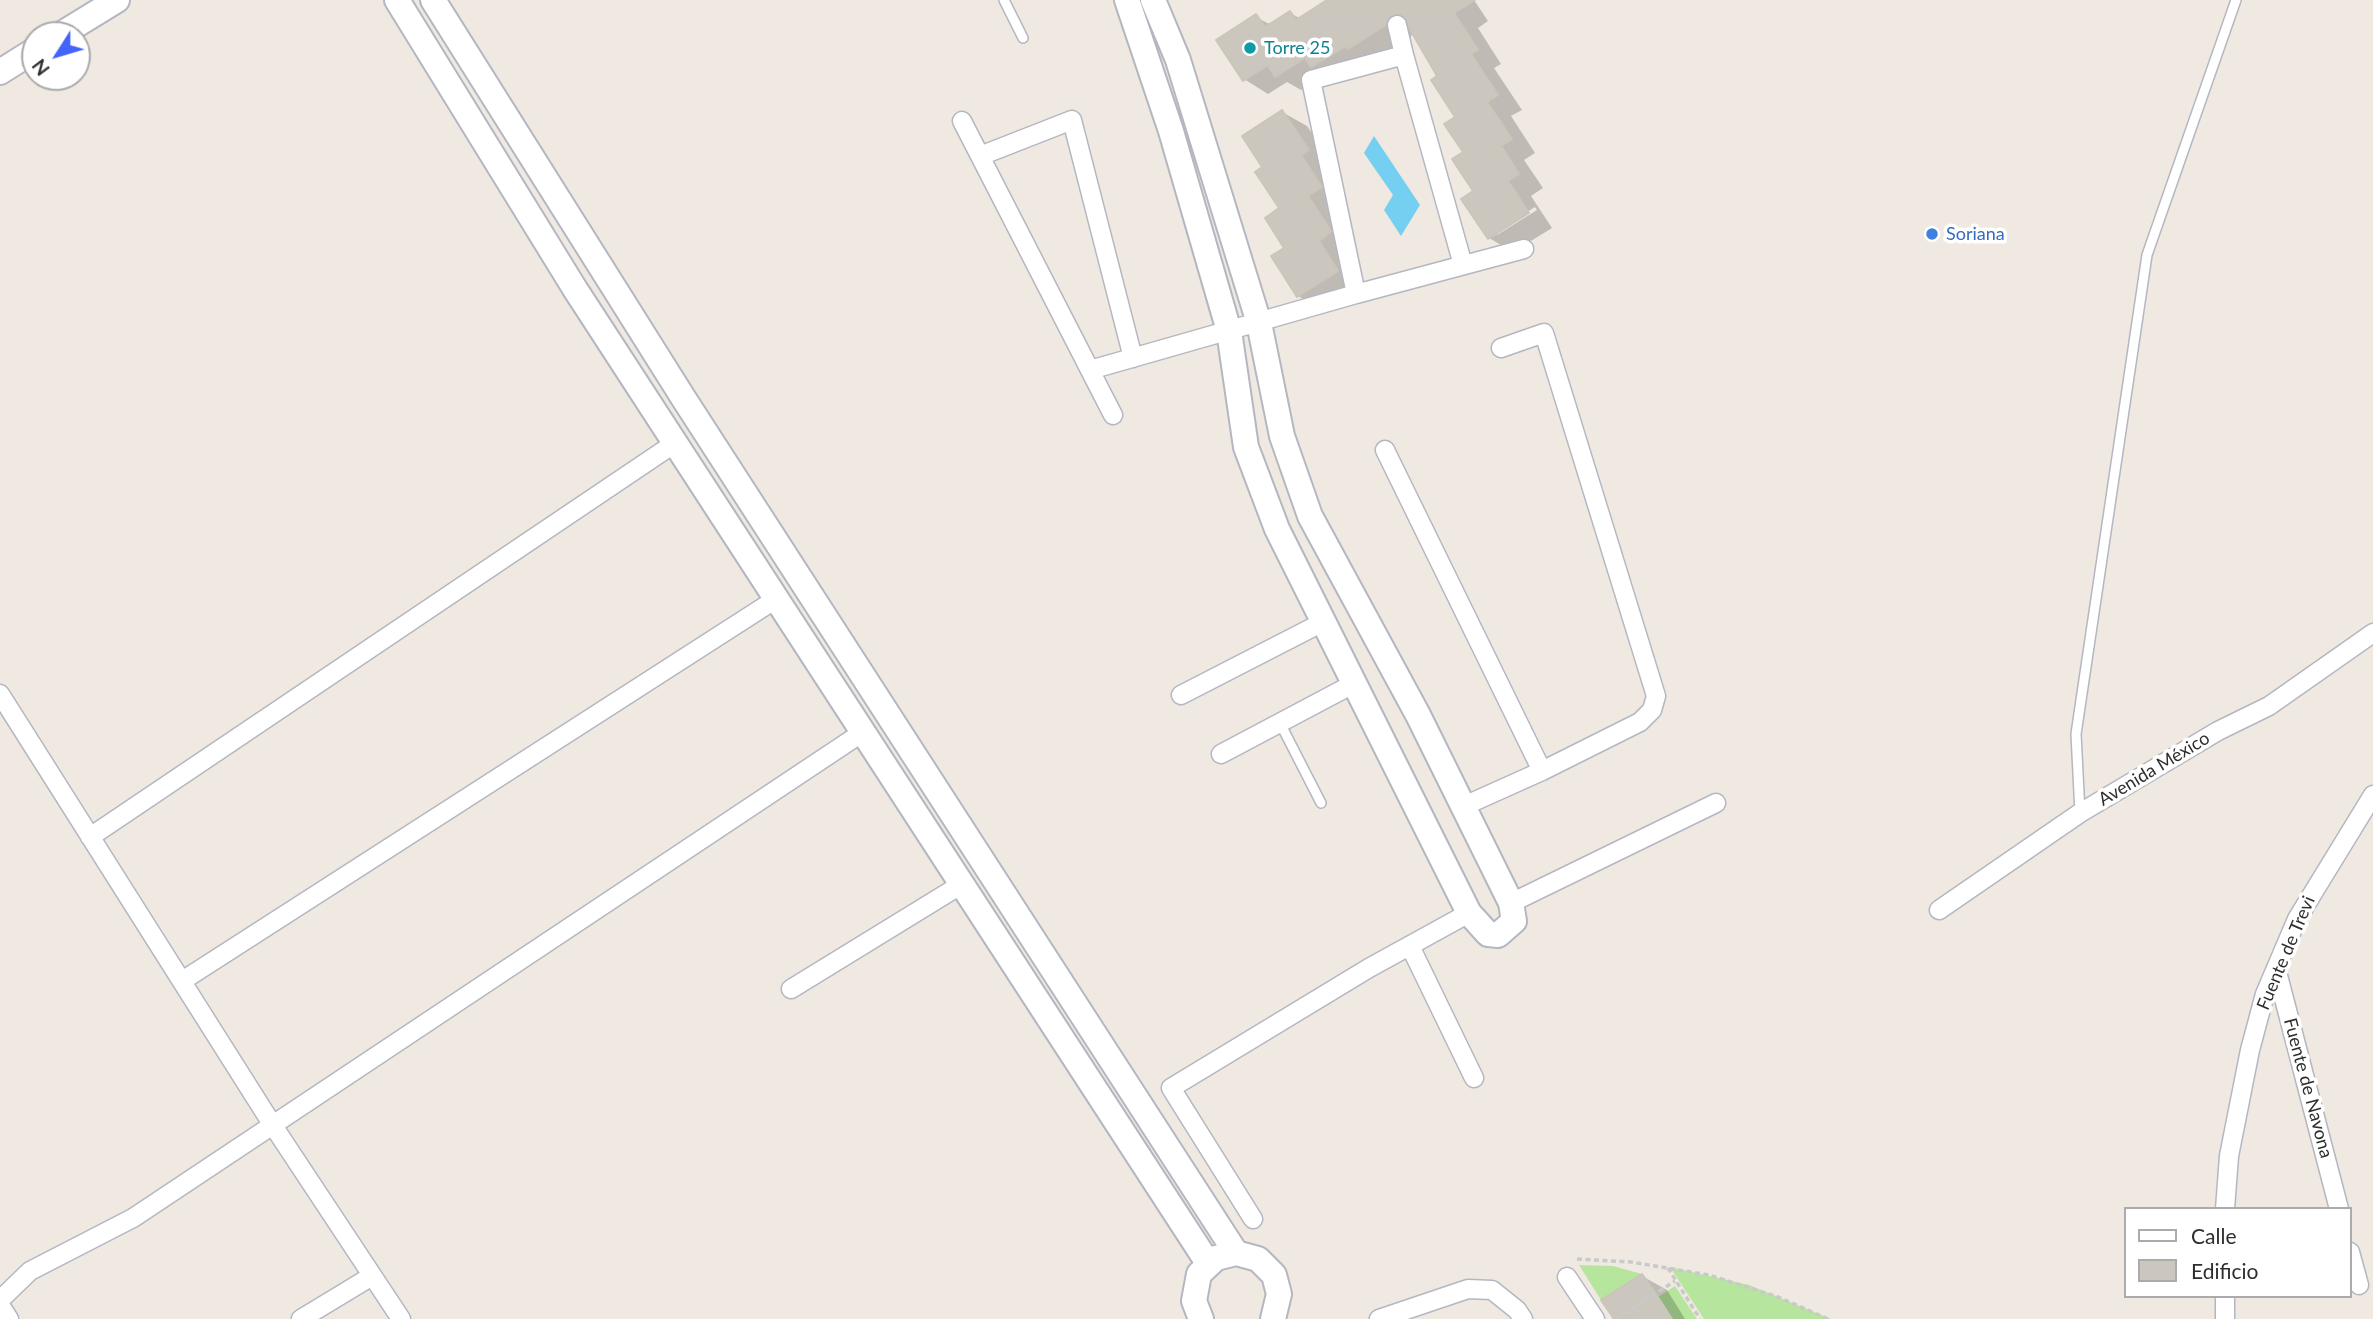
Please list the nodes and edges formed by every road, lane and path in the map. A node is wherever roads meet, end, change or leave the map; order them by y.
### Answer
1 (397, 0) edge
2 (433, 0) edge
3 (1004, 0) edge
4 (1127, 0) edge
5 (1153, 0) edge
6 (2236, 0) edge
7 (109, 3) edge
8 (81, 21) edge
9 (1397, 25) dead end
10 (1023, 38) dead end
11 (1404, 55) junction
12 (21, 59) edge
13 (1178, 60) junction
14 (1151, 68) junction
15 (0, 72) edge
16 (962, 121) dead end
17 (979, 156) junction
18 (1524, 249) dead end
19 (1463, 265) junction
20 (1356, 294) junction
21 (1259, 323) junction
22 (1229, 331) junction
23 (1501, 348) dead end
24 (1133, 358) junction
25 (1090, 370) junction
26 (1113, 415) dead end
27 (675, 443) junction
28 (1385, 450) dead end
29 (763, 521) junction
30 (737, 539) junction
31 (776, 599) junction
32 (1360, 603) junction
33 (1325, 621) junction
34 (2373, 633) edge
35 (1378, 636) junction
36 (1342, 655) junction
37 (1355, 683) junction
38 (0, 694) edge
39 (1181, 695) dead end
40 (1280, 723) junction
41 (863, 732) junction
42 (1221, 754) dead end
43 (1542, 771) junction
44 (2373, 795) edge
45 (1321, 803) dead end
46 (1716, 803) dead end
47 (1464, 806) junction
48 (2080, 814) junction
49 (90, 837) junction
50 (962, 884) junction
51 (1511, 902) junction
52 (1939, 910) dead end
53 (1469, 913) junction
54 (1410, 946) junction
55 (2276, 968) junction
56 (182, 981) junction
57 (791, 989) dead end
58 (1474, 1078) dead end
59 (272, 1124) junction
60 (2225, 1207) edge
61 (2338, 1207) edge
62 (1253, 1219) dead end
63 (1236, 1253) junction
64 (1577, 1259) dead end
65 (2352, 1259) edge
66 (1208, 1264) junction
67 (1668, 1268) junction
68 (372, 1276) junction
69 (1567, 1277) dead end
70 (1675, 1281) junction
71 (2359, 1285) dead end
72 (2225, 1298) edge
73 (0, 1300) edge
74 (0, 1305) edge
75 (9, 1319) edge
76 (301, 1319) edge
77 (401, 1319) edge
78 (1201, 1319) edge
79 (1273, 1319) edge
80 (1379, 1319) edge
81 (1523, 1319) edge
82 (1595, 1319) edge
83 (1616, 1319) edge
84 (1700, 1319) edge
85 (1828, 1319) edge
86 (2225, 1319) edge

1 - 27 main road
2 - 29 main road
3 - 10 lane
4 - 14 main road
5 - 13 main road
6 - 48 lane
7 - 8 main road
9 - 11 street
11 - 19 street
11 - 20 street
12 - 15 main road
13 - 14 main road
13 - 21 main road
14 - 22 main road
16 - 17 street
17 - 24 street
17 - 25 street
18 - 19 street
19 - 20 street
20 - 21 street
21 - 22 street
21 - 32 main road
22 - 24 street
22 - 33 main road
23 - 43 street
24 - 25 street
25 - 26 street
27 - 30 main road
27 - 49 street
28 - 43 street
29 - 30 main road
29 - 63 main road
30 - 31 main road
31 - 41 main road
31 - 56 street
32 - 33 main road
32 - 35 main road
33 - 36 main road
33 - 39 street
34 - 48 street, Avenida México
35 - 36 main road
35 - 47 main road
36 - 37 main road
37 - 40 street
37 - 53 main road
38 - 49 street
40 - 42 street
40 - 45 lane
41 - 50 main road
41 - 59 street
43 - 47 street
44 - 55 street, Fuente de Trevi
46 - 51 street
47 - 51 main road
48 - 52 street, Avenida México
49 - 56 street
50 - 57 street
50 - 66 main road
51 - 53 main road
53 - 54 street
54 - 58 street
54 - 62 street
55 - 60 street, Fuente de Trevi
55 - 61 street, Fuente de Navona
56 - 59 street
59 - 68 street
59 - 73 street
63 - 66 main road
63 - 79 main road
64 - 67 path
65 - 71 street
66 - 78 main road
67 - 70 path
67 - 85 path
68 - 76 street
68 - 77 street
69 - 82 street
70 - 83 path
70 - 84 path
72 - 86 street
74 - 75 street
80 - 81 street

